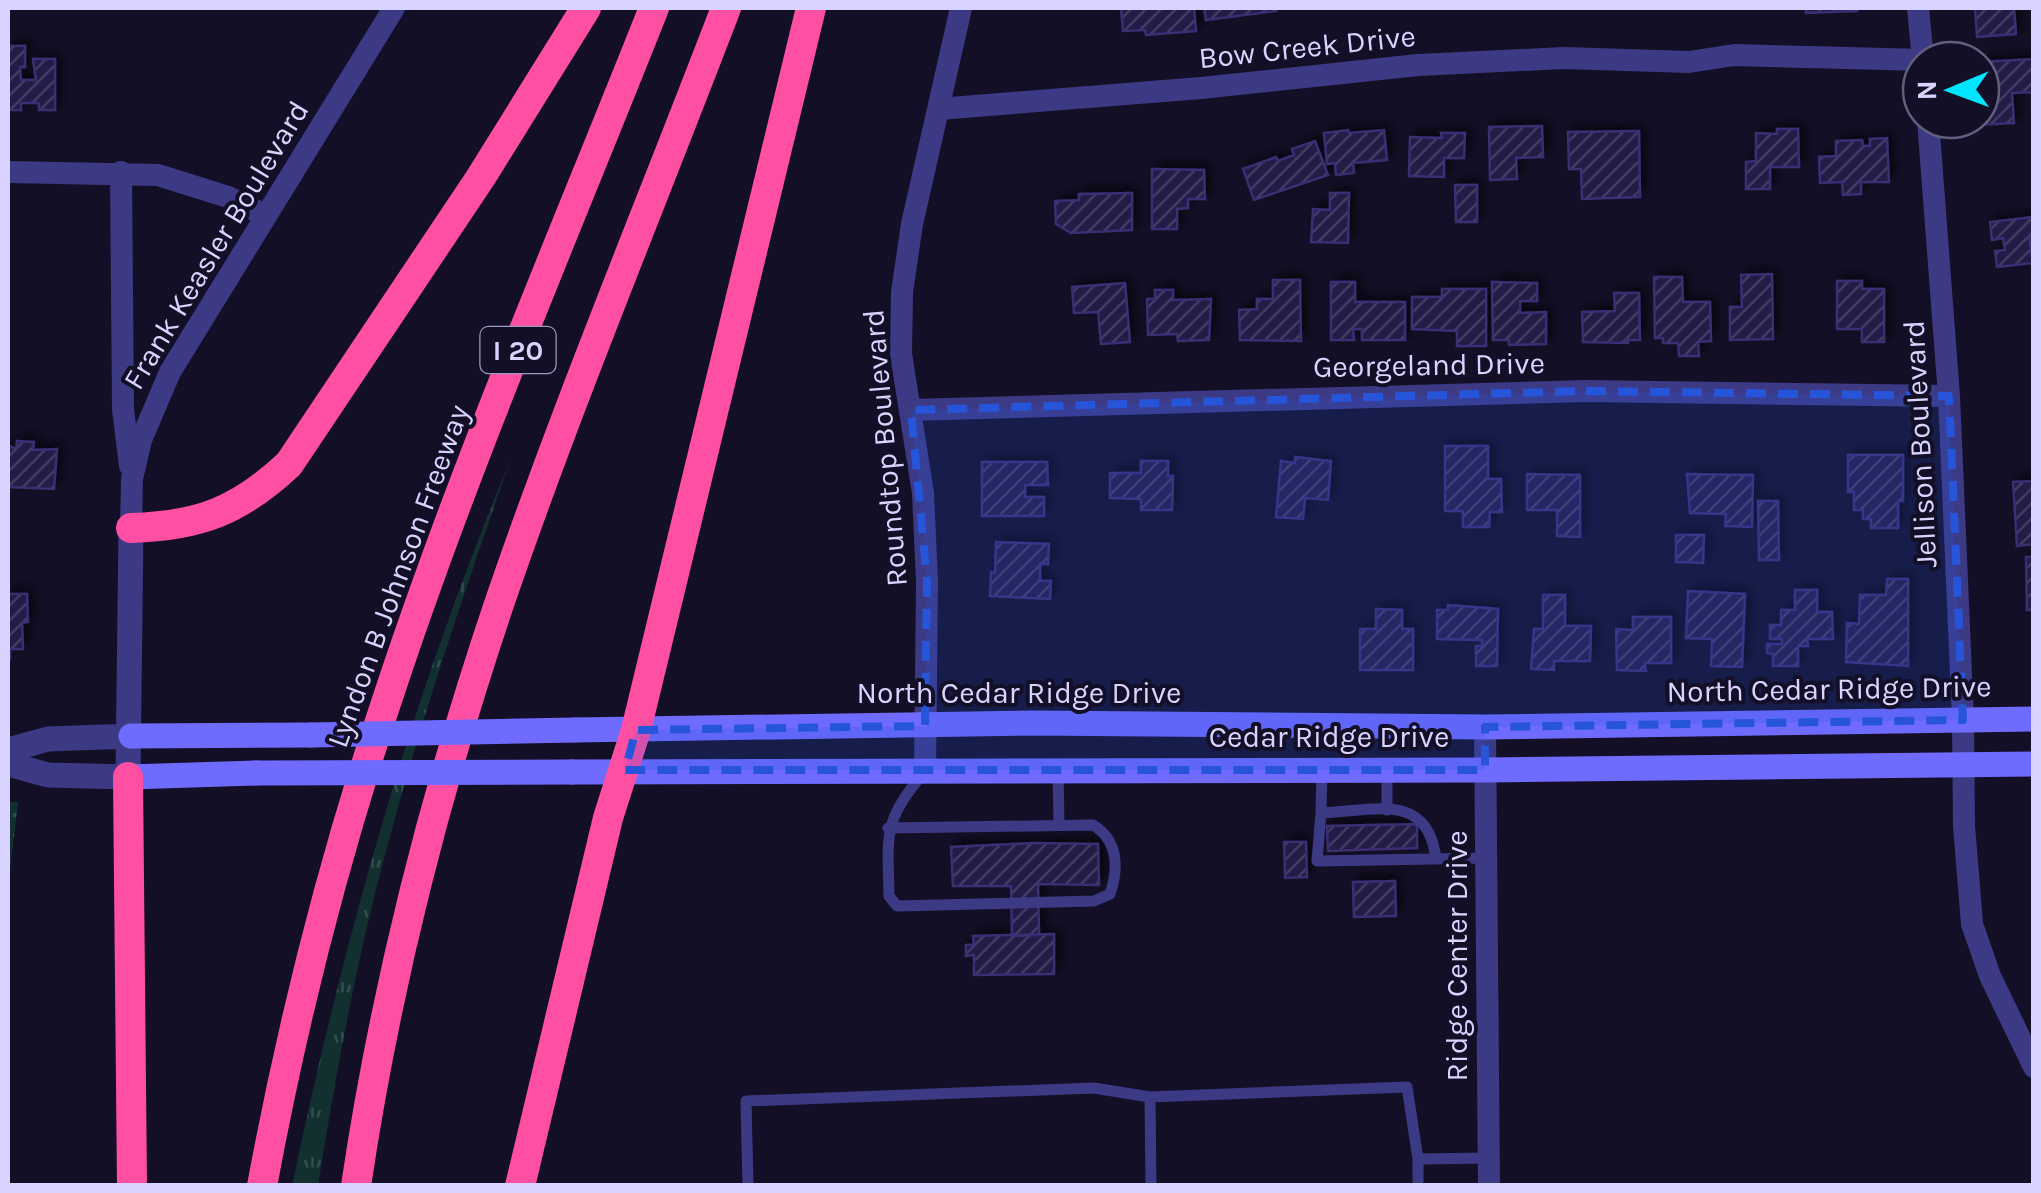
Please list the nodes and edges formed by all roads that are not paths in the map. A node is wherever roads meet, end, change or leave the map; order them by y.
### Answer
1 (394, 8) edge
2 (586, 8) edge
3 (654, 8) edge
4 (726, 8) edge
5 (811, 8) edge
6 (962, 8) edge
7 (1918, 8) edge
8 (1921, 40) edge
9 (1901, 59) edge
10 (938, 110) junction
11 (1930, 140) edge
12 (8, 172) edge
13 (121, 172) junction
14 (265, 215) junction
15 (1949, 396) junction
16 (911, 410) junction
17 (132, 479) junction
18 (131, 528) junction
19 (2034, 719) edge
20 (1964, 720) junction
21 (924, 726) junction
22 (1485, 727) junction
23 (636, 730) junction
24 (131, 736) junction
25 (8, 750) edge
26 (8, 764) edge
27 (2034, 764) edge
28 (1962, 765) junction
29 (1058, 769) junction
30 (625, 770) junction
31 (925, 770) junction
32 (1322, 770) junction
33 (1386, 770) junction
34 (1485, 770) junction
35 (128, 776) junction
36 (1387, 810) junction
37 (1322, 812) junction
38 (1059, 826) junction
39 (888, 828) junction
40 (1488, 858) junction
41 (1436, 859) junction
42 (2034, 1067) edge
43 (1150, 1097) junction
44 (1488, 1158) junction
45 (1418, 1160) junction
46 (132, 1186) edge
47 (262, 1186) edge
48 (356, 1186) edge
49 (520, 1186) edge
50 (748, 1186) edge
51 (1151, 1186) edge
52 (1418, 1186) edge
53 (1490, 1186) edge

1 - 14 street, Frank Keasler Boulevard
2 - 18 highway
3 - 47 highway, Lyndon B Johnson Freeway / I 20
4 - 48 highway, I 20
5 - 23 highway
6 - 10 street, Roundtop Boulevard
7 - 8 street
9 - 10 street, Bow Creek Drive
10 - 16 street, Roundtop Boulevard
11 - 15 street, Jellison Boulevard
12 - 13 street
13 - 14 street
13 - 17 street
14 - 17 street, Frank Keasler Boulevard
15 - 16 street, Georgeland Drive
15 - 20 street, Jellison Boulevard
16 - 21 street, Roundtop Boulevard
17 - 18 street, Frank Keasler Boulevard
18 - 24 street
19 - 20 main road, North Cedar Ridge Drive
20 - 22 main road, North Cedar Ridge Drive
20 - 28 street, Jellison Boulevard
21 - 22 main road, North Cedar Ridge Drive
21 - 23 main road, North Cedar Ridge Drive
21 - 31 street, Roundtop Boulevard
22 - 34 street, Ridge Center Drive
23 - 24 main road, North Cedar Ridge Drive, bridge
23 - 30 highway
24 - 25 street, North Cedar Ridge Drive
24 - 35 street
26 - 35 street
27 - 28 main road, Cedar Ridge Drive
28 - 34 main road, Cedar Ridge Drive
28 - 42 street, Jellison Boulevard
29 - 31 main road, Cedar Ridge Drive
29 - 32 main road, Cedar Ridge Drive
29 - 38 lane
30 - 31 main road, Cedar Ridge Drive
30 - 35 main road, bridge
30 - 49 highway
31 - 39 lane
32 - 33 main road, Cedar Ridge Drive
32 - 37 lane
33 - 34 main road, Cedar Ridge Drive
33 - 36 lane
34 - 40 street, Ridge Center Drive
35 - 46 highway
36 - 37 lane
36 - 41 lane
37 - 41 lane
38 - 39 lane
38 - 39 lane
40 - 41 lane
40 - 44 street, Ridge Center Drive
43 - 45 lane
43 - 50 lane
43 - 51 lane
44 - 45 lane
44 - 53 street, Ridge Center Drive
45 - 52 lane

